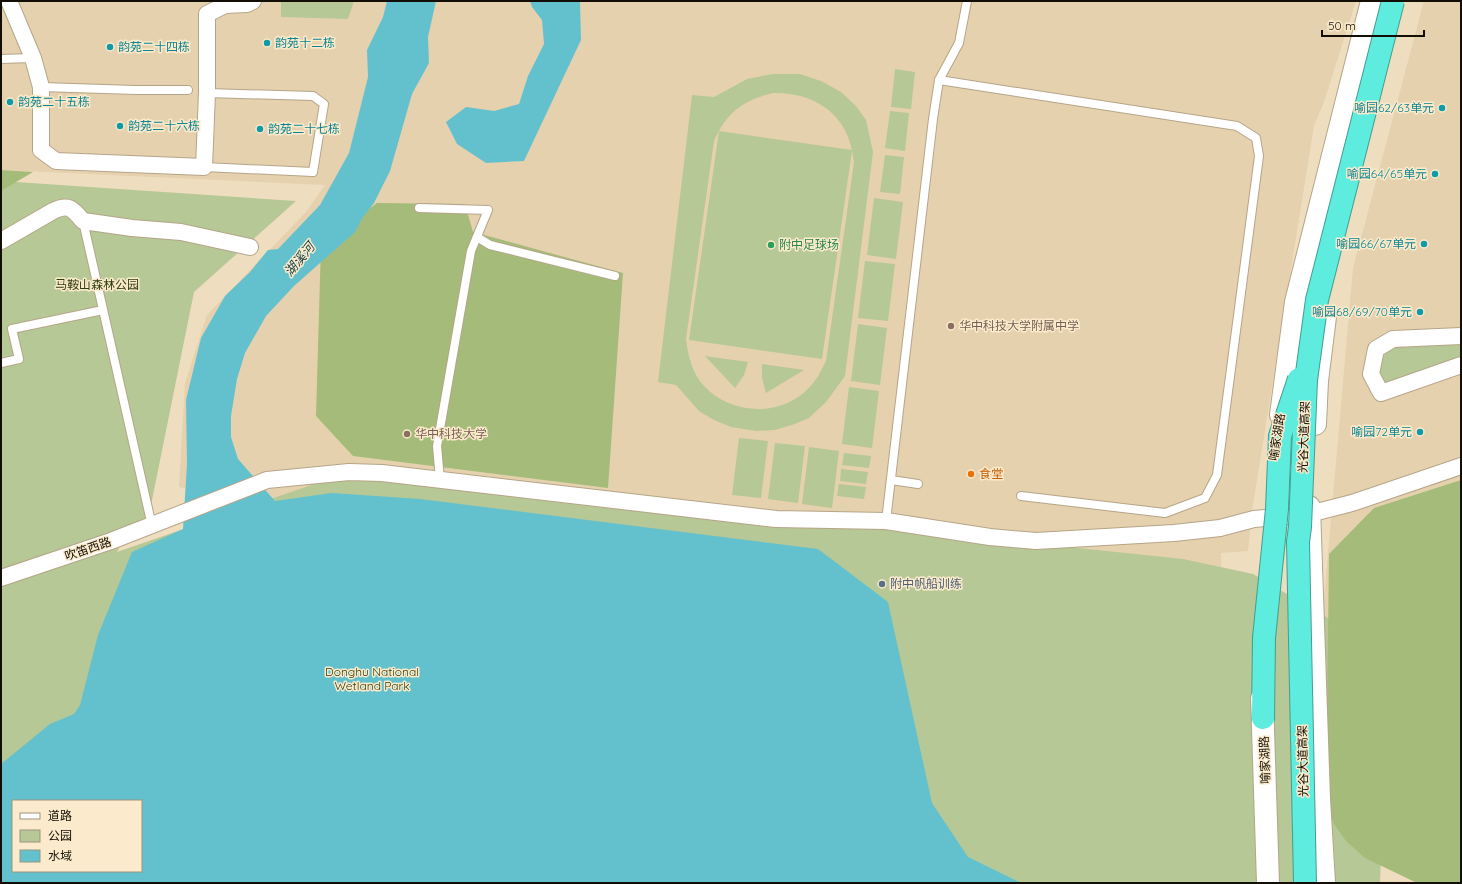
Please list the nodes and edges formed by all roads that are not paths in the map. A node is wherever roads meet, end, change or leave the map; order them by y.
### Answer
1 (8, 1) edge
2 (253, 1) edge
3 (967, 1) edge
4 (1372, 1) edge
5 (1385, 1) edge
6 (1393, 1) edge
7 (1404, 1) edge
8 (32, 58) junction
9 (1, 59) edge
10 (939, 80) junction
11 (41, 87) junction
12 (188, 90) dead end
13 (207, 93) junction
14 (204, 167) junction
15 (419, 208) dead end
16 (83, 222) junction
17 (477, 236) junction
18 (1, 242) edge
19 (250, 247) dead end
20 (615, 276) dead end
21 (103, 310) junction
22 (1461, 336) edge
23 (1, 363) edge
24 (1461, 365) edge
25 (1299, 379) junction
26 (1461, 466) edge
27 (440, 480) junction
28 (891, 480) junction
29 (918, 484) dead end
30 (1021, 496) dead end
31 (1309, 514) junction
32 (1265, 518) junction
33 (886, 521) junction
34 (152, 526) junction
35 (1, 578) edge
36 (1263, 718) junction
37 (1305, 808) junction
38 (1268, 883) edge
39 (1291, 883) edge
40 (1305, 883) edge
41 (1314, 883) edge
42 (1324, 883) edge

1 - 8 street
2 - 13 street
3 - 10 lane
4 - 32 main road, 喻家湖路
5 - 25 highway, 光谷大道高架
6 - 37 highway, 光谷大道高架, bridge
7 - 31 main road
8 - 9 lane
8 - 11 street
10 - 28 lane
10 - 30 lane
11 - 12 lane
11 - 14 street
13 - 14 street
13 - 14 lane
15 - 17 lane
16 - 18 street
16 - 19 street
16 - 21 lane
17 - 20 lane
17 - 27 lane
21 - 23 lane
21 - 34 lane
22 - 24 street
25 - 36 highway, bridge
25 - 39 highway, 光谷大道高架, bridge
26 - 31 street, 吹笛西路
27 - 33 street, 吹笛西路
27 - 34 street, 吹笛西路
28 - 29 lane
28 - 33 lane
31 - 32 street, 吹笛西路
31 - 42 main road
32 - 33 street, 吹笛西路
32 - 36 main road, 喻家湖路
34 - 35 street, 吹笛西路
36 - 38 main road, 喻家湖路
37 - 40 highway, 光谷大道高架, bridge
37 - 41 highway, bridge

